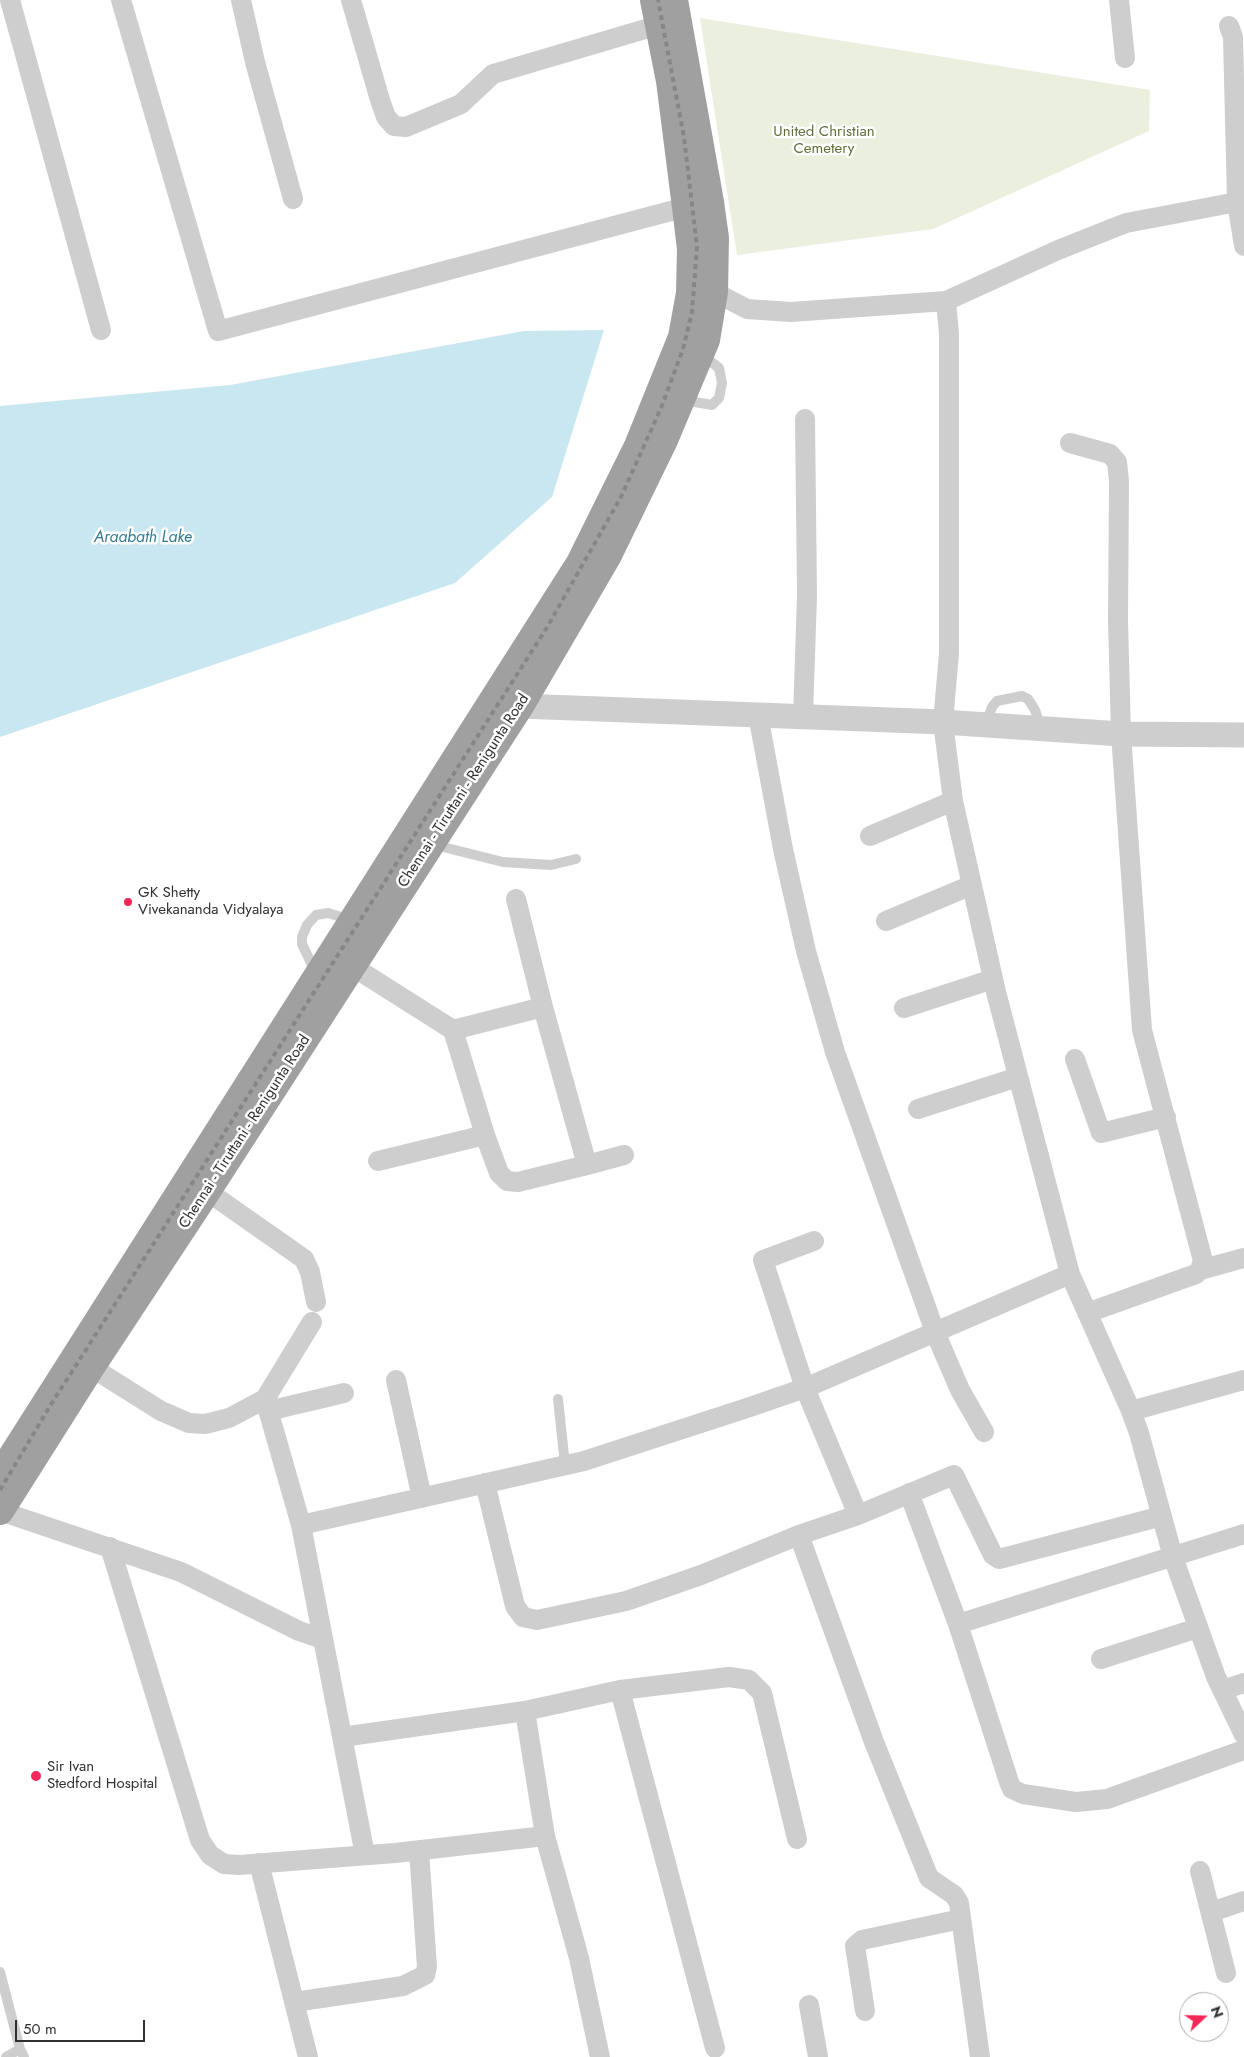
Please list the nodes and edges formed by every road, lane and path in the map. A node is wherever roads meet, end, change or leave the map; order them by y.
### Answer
1 (10, 0) edge
2 (122, 0) edge
3 (241, 0) edge
4 (350, 0) edge
5 (674, 0) edge
6 (1119, 0) edge
7 (656, 13) edge
8 (1229, 26) dead end
9 (1125, 58) dead end
10 (293, 199) dead end
11 (1237, 202) junction
12 (686, 207) junction
13 (1244, 246) edge
14 (689, 279) junction
15 (714, 292) junction
16 (946, 301) junction
17 (101, 330) dead end
18 (805, 419) dead end
19 (1070, 443) dead end
20 (509, 699) junction
21 (758, 716) junction
22 (803, 717) junction
23 (943, 722) junction
24 (1121, 734) junction
25 (1244, 735) edge
26 (953, 801) junction
27 (870, 836) dead end
28 (430, 844) junction
29 (576, 859) dead end
30 (972, 885) junction
31 (516, 899) dead end
32 (353, 921) junction
33 (886, 921) dead end
34 (352, 966) junction
35 (318, 976) junction
36 (993, 979) junction
37 (543, 1007) junction
38 (904, 1008) dead end
39 (454, 1030) junction
40 (1075, 1059) dead end
41 (1018, 1077) junction
42 (918, 1109) dead end
43 (1166, 1117) junction
44 (485, 1135) junction
45 (624, 1155) dead end
46 (378, 1161) dead end
47 (586, 1165) junction
48 (207, 1192) junction
49 (814, 1241) dead end
50 (1244, 1258) edge
51 (1200, 1270) junction
52 (1070, 1274) junction
53 (316, 1302) dead end
54 (1087, 1313) junction
55 (312, 1322) dead end
56 (935, 1332) junction
57 (91, 1367) junction
58 (396, 1380) dead end
59 (1244, 1380) edge
60 (805, 1388) junction
61 (344, 1393) dead end
62 (558, 1399) dead end
63 (267, 1405) junction
64 (1131, 1411) junction
65 (984, 1432) dead end
66 (566, 1465) junction
67 (0, 1475) edge
68 (485, 1484) junction
69 (909, 1493) junction
70 (422, 1498) junction
71 (0, 1511) edge
72 (858, 1516) junction
73 (1162, 1516) junction
74 (301, 1525) junction
75 (1244, 1534) edge
76 (799, 1535) junction
77 (110, 1547) junction
78 (1173, 1557) junction
79 (958, 1624) junction
80 (1198, 1628) junction
81 (323, 1639) junction
82 (1101, 1659) dead end
83 (1244, 1683) edge
84 (620, 1690) junction
85 (1222, 1690) junction
86 (525, 1711) junction
87 (1244, 1735) edge
88 (342, 1737) junction
89 (1244, 1750) edge
90 (545, 1836) junction
91 (797, 1839) dead end
92 (419, 1850) junction
93 (365, 1855) junction
94 (259, 1863) junction
95 (1200, 1871) dead end
96 (1244, 1901) edge
97 (1211, 1912) junction
98 (961, 1919) junction
99 (0, 1972) edge
100 (1226, 1973) dead end
101 (294, 2002) junction
102 (809, 2005) dead end
103 (865, 2011) dead end
104 (715, 2048) dead end
105 (22, 2053) edge
106 (6, 2057) edge
107 (308, 2057) edge
108 (600, 2057) edge
109 (818, 2057) edge
110 (980, 2057) edge

1 - 17 street
2 - 12 street
3 - 10 street
4 - 7 street
5 - 15 highway, Chennai - Tiruttani - Renigunta Road
6 - 9 street
7 - 12 highway, Chennai - Tiruttani - Renigunta Road
8 - 11 street
11 - 13 street
11 - 16 street
12 - 14 highway, Chennai - Tiruttani - Renigunta Road
14 - 15 street
14 - 20 highway, Chennai - Tiruttani - Renigunta Road
15 - 16 street
15 - 20 highway, Chennai - Tiruttani - Renigunta Road
16 - 23 street
18 - 22 street
19 - 24 street
20 - 21 street
20 - 28 highway, Chennai - Tiruttani - Renigunta Road
20 - 32 highway, Chennai - Tiruttani - Renigunta Road
21 - 22 street
21 - 56 street
22 - 23 street
23 - 24 street
23 - 26 street
24 - 25 street
24 - 43 street
26 - 27 street
26 - 30 street
28 - 29 lane
28 - 34 highway, Chennai - Tiruttani - Renigunta Road
30 - 33 street
30 - 36 street
31 - 37 street
32 - 35 highway, Chennai - Tiruttani - Renigunta Road
32 - 35 lane
34 - 39 street
34 - 48 highway, Chennai - Tiruttani - Renigunta Road
35 - 67 highway, Chennai - Tiruttani - Renigunta Road
36 - 38 street
36 - 41 street
37 - 39 street
37 - 47 street
39 - 44 street
40 - 43 street
41 - 42 street
41 - 52 street
43 - 51 street
44 - 46 street
44 - 47 street
45 - 47 street
48 - 53 street
48 - 57 highway, Chennai - Tiruttani - Renigunta Road
49 - 60 street
50 - 51 street
51 - 54 street
52 - 54 street
52 - 56 street
54 - 64 street
55 - 63 street
56 - 60 street
56 - 65 street
57 - 63 street
57 - 71 highway, Chennai - Tiruttani - Renigunta Road
58 - 70 street
59 - 64 street
60 - 66 street
60 - 72 street
61 - 63 street
62 - 66 lane
63 - 74 street
64 - 73 street
66 - 68 street
68 - 70 street
68 - 76 street
69 - 72 street
69 - 73 street
69 - 79 street
70 - 74 street
71 - 77 street
72 - 76 street
73 - 78 street
74 - 81 street
75 - 78 street
76 - 98 street
77 - 81 street
77 - 94 street
78 - 79 street
78 - 80 street
79 - 89 street
80 - 82 street
80 - 85 street
81 - 88 street
83 - 85 street
84 - 86 street
84 - 91 street
84 - 104 street
85 - 87 street
86 - 88 street
86 - 90 street
88 - 93 street
90 - 92 street
90 - 108 street
92 - 93 street
92 - 101 street
93 - 94 street
94 - 101 street
95 - 97 street
96 - 97 street
97 - 100 street
98 - 103 street
98 - 110 street
99 - 105 lane
101 - 107 street
102 - 109 street
105 - 106 lane

